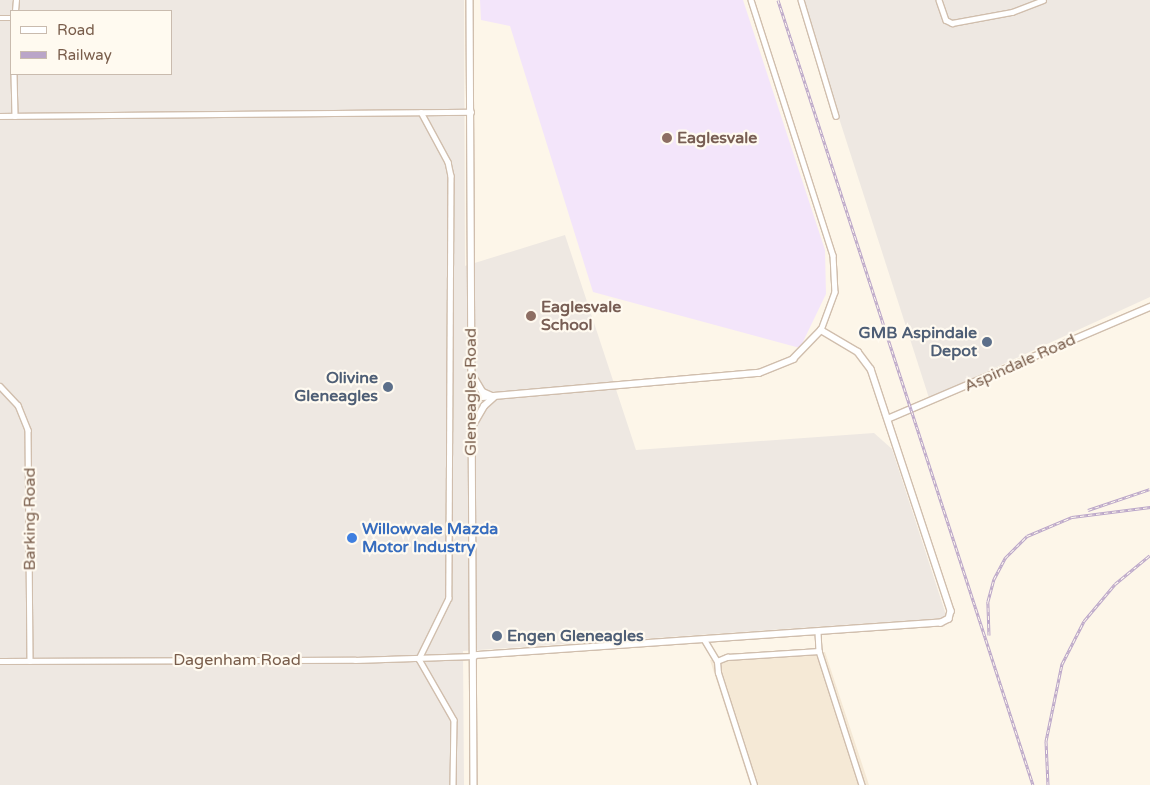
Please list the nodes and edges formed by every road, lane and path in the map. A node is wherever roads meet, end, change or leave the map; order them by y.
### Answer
1 (470, 0) edge
2 (751, 0) edge
3 (801, 0) edge
4 (939, 0) edge
5 (1043, 0) edge
6 (14, 75) edge
7 (421, 112) junction
8 (471, 112) junction
9 (0, 116) edge
10 (15, 116) junction
11 (836, 116) dead end
12 (1150, 307) edge
13 (821, 330) junction
14 (471, 372) junction
15 (0, 386) edge
16 (494, 397) junction
17 (471, 398) junction
18 (890, 418) junction
19 (472, 429) junction
20 (818, 632) junction
21 (704, 639) junction
22 (819, 651) junction
23 (474, 656) junction
24 (419, 659) junction
25 (0, 661) edge
26 (30, 661) junction
27 (717, 661) junction
28 (454, 785) edge
29 (474, 785) edge
30 (754, 785) edge
31 (862, 785) edge

1 - 8 street, Gleneagles Road
2 - 13 street
3 - 11 street
4 - 5 street
6 - 10 street
7 - 8 street
7 - 10 street
7 - 24 street
8 - 14 street, Gleneagles Road
9 - 10 street
12 - 18 street, Aspindale Road
13 - 16 street
13 - 18 street
14 - 16 street
14 - 17 street, Gleneagles Road
15 - 26 street, Barking Road
16 - 17 street
16 - 19 street
17 - 19 street, Gleneagles Road
18 - 20 street
19 - 23 street, Gleneagles Road
20 - 21 street
20 - 22 street
21 - 23 street
21 - 27 street
22 - 27 street
22 - 31 street
23 - 24 street, Dagenham Road
23 - 29 street, Gleneagles Road
24 - 26 street, Dagenham Road
24 - 28 street
25 - 26 street, Dagenham Road
27 - 30 street

